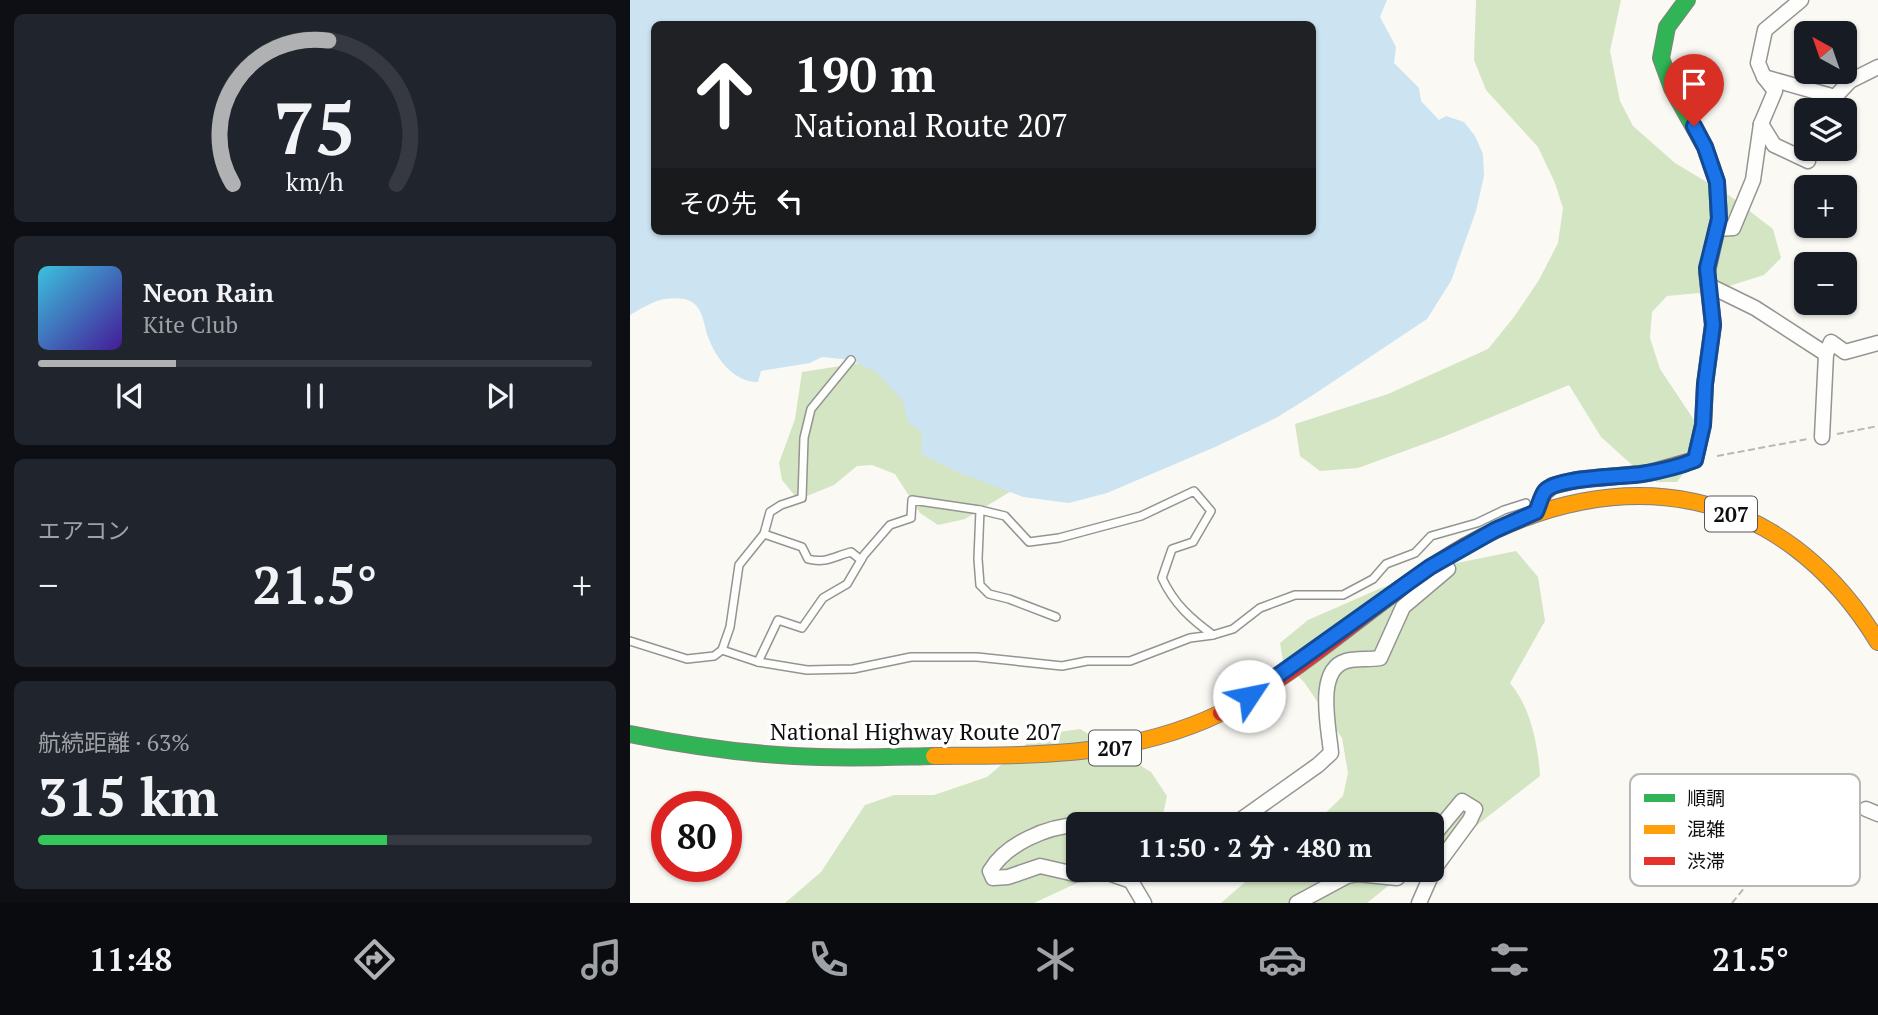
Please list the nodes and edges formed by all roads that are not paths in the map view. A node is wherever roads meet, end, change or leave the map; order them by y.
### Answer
1 (1687, 0) edge
2 (1801, 0) edge
3 (1878, 67) edge
4 (1764, 78) junction
5 (1761, 124) junction
6 (1794, 154) edge
7 (1716, 229) junction
8 (1708, 285) junction
9 (1878, 343) edge
10 (1826, 354) junction
11 (851, 360) dead end
12 (1822, 436) road end
13 (1539, 505) junction
14 (980, 510) junction
15 (764, 534) junction
16 (1465, 546) junction
17 (861, 560) junction
18 (1056, 617) dead end
19 (1213, 635) junction
20 (630, 641) edge
21 (1878, 642) edge
22 (722, 650) junction
23 (758, 662) junction
24 (630, 734) edge
25 (1252, 812) edge
26 (1444, 823) edge
27 (1066, 827) edge
28 (1444, 855) edge
29 (1066, 872) edge
30 (1131, 882) edge
31 (1335, 882) edge
32 (1428, 882) edge
33 (1144, 903) edge
34 (1297, 903) edge
35 (1419, 903) edge

1 - 7 highway
2 - 4 street
3 - 4 street
4 - 5 street
5 - 6 street
5 - 7 street
7 - 8 highway
8 - 10 street
8 - 13 highway, 207
9 - 10 street
10 - 12 street
11 - 15 lane
13 - 16 highway, National Highway Route 207 / 207
13 - 19 lane
13 - 21 highway, National Highway Route 207 / 207
14 - 17 lane
14 - 18 lane
14 - 19 lane
15 - 17 lane
15 - 22 lane
16 - 24 highway, National Highway Route 207 / 207
16 - 25 street
17 - 23 lane
19 - 23 lane
20 - 22 lane
22 - 23 lane
26 - 28 street
27 - 29 street
30 - 33 street
31 - 34 street
32 - 35 street

